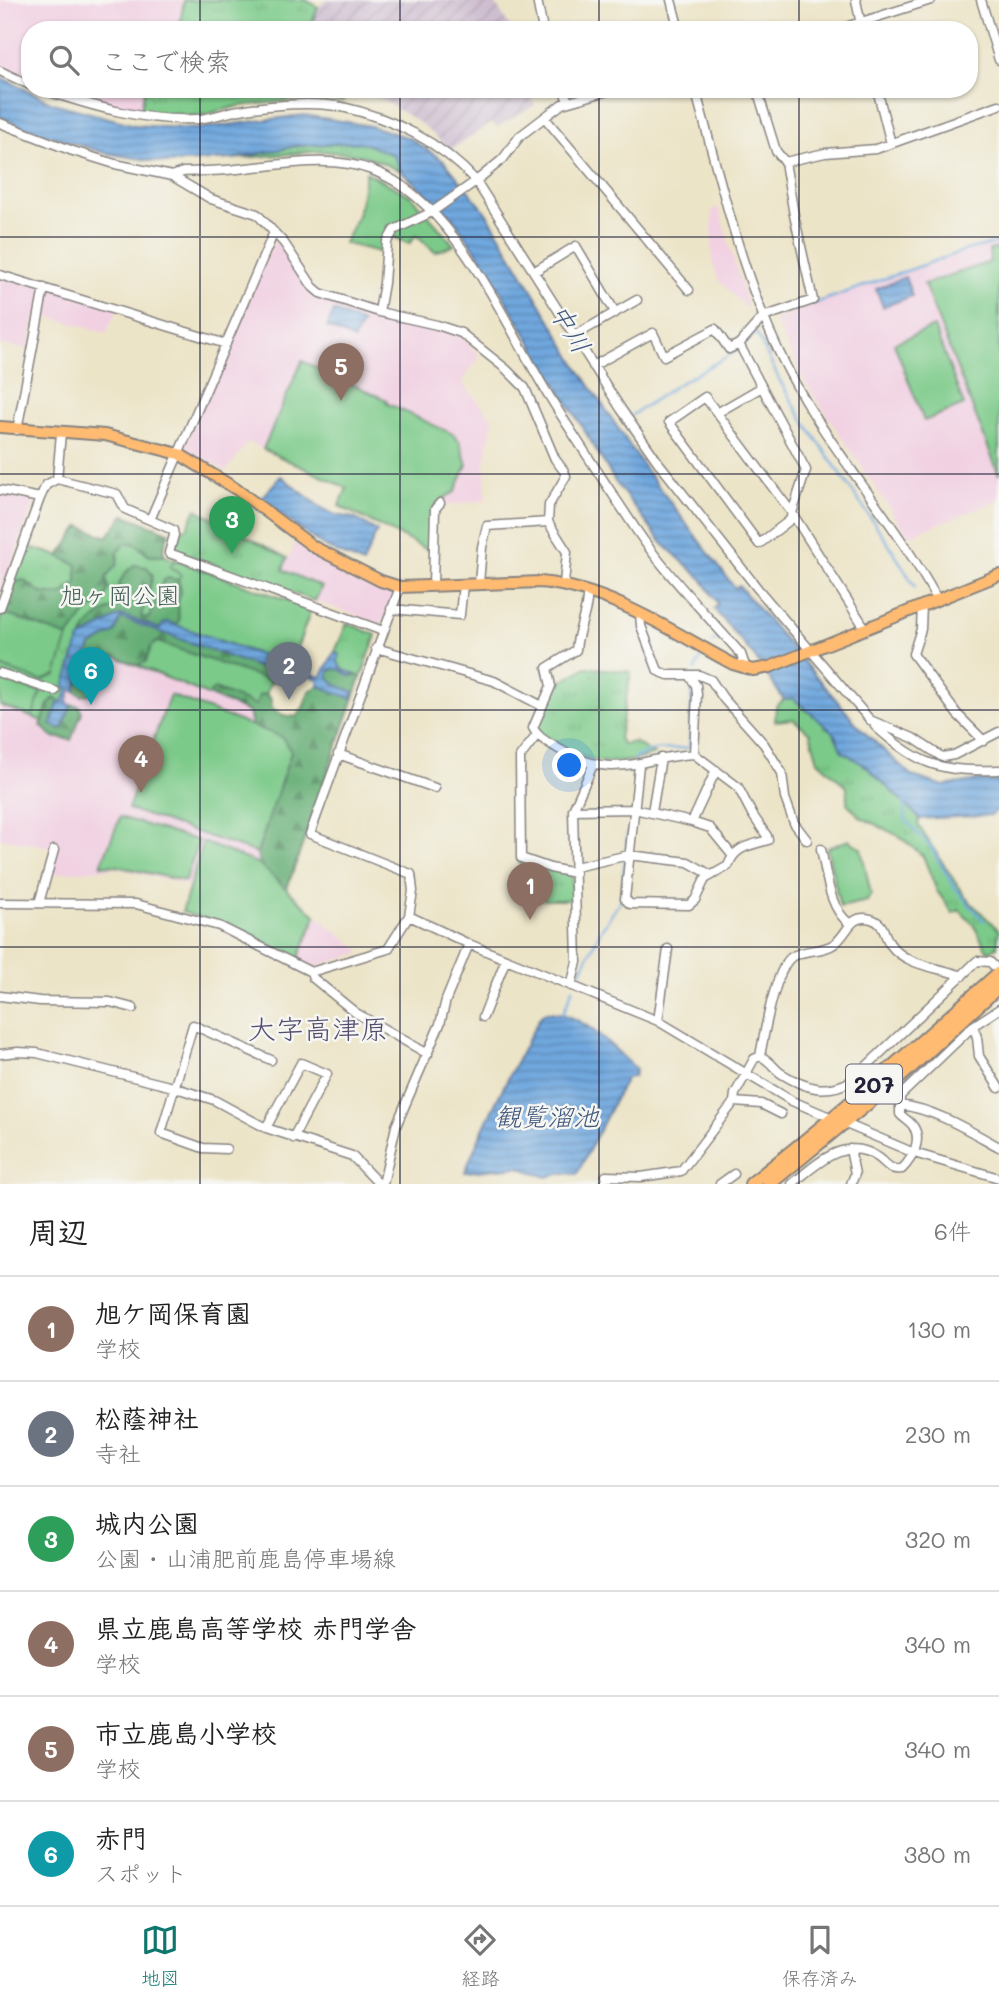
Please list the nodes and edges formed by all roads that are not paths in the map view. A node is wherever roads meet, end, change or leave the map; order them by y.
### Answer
1 (537, 0) edge
2 (671, 0) edge
3 (856, 0) edge
4 (931, 0) edge
5 (981, 0) edge
6 (540, 21) edge
7 (677, 21) edge
8 (860, 21) edge
9 (874, 21) edge
10 (999, 60) edge
11 (0, 71) edge
12 (21, 81) edge
13 (67, 98) edge
14 (567, 98) edge
15 (580, 98) edge
16 (698, 98) edge
17 (760, 98) edge
18 (879, 98) edge
19 (568, 101) junction
20 (999, 105) edge
21 (545, 118) junction
22 (0, 123) edge
23 (891, 144) junction
24 (785, 162) junction
25 (172, 176) junction
26 (476, 181) junction
27 (432, 212) junction
28 (274, 232) junction
29 (535, 271) junction
30 (0, 275) edge
31 (44, 288) junction
32 (689, 290) dead end
33 (637, 300) dead end
34 (379, 312) junction
35 (615, 312) junction
36 (763, 317) junction
37 (574, 336) junction
38 (226, 344) junction
39 (739, 344) junction
40 (593, 366) junction
41 (762, 387) junction
42 (717, 413) junction
43 (0, 427) edge
44 (17, 430) junction
45 (61, 433) junction
46 (178, 454) junction
47 (57, 479) junction
48 (0, 490) edge
49 (40, 498) junction
50 (440, 503) dead end
51 (792, 513) junction
52 (150, 520) junction
53 (548, 522) junction
54 (999, 575) edge
55 (463, 584) junction
56 (479, 584) junction
57 (564, 584) junction
58 (433, 585) junction
59 (400, 587) junction
60 (587, 591) junction
61 (937, 599) junction
62 (922, 605) junction
63 (0, 608) edge
64 (391, 609) junction
65 (640, 614) junction
66 (865, 628) junction
67 (383, 631) junction
68 (376, 648) junction
69 (809, 651) junction
70 (746, 669) junction
71 (0, 673) edge
72 (690, 677) junction
73 (55, 691) dead end
74 (542, 706) junction
75 (870, 720) junction
76 (999, 732) edge
77 (536, 736) junction
78 (984, 741) junction
79 (338, 754) junction
80 (694, 754) junction
81 (942, 757) junction
82 (662, 758) junction
83 (593, 765) junction
84 (639, 765) junction
85 (939, 766) junction
86 (716, 770) junction
87 (999, 770) edge
88 (435, 788) dead end
89 (634, 809) junction
90 (573, 810) junction
91 (652, 812) junction
92 (692, 821) junction
93 (807, 840) dead end
94 (821, 849) dead end
95 (54, 850) dead end
96 (629, 855) junction
97 (732, 855) junction
98 (575, 870) junction
99 (711, 875) junction
100 (0, 903) edge
101 (39, 903) junction
102 (409, 916) junction
103 (850, 924) junction
104 (469, 944) junction
105 (668, 949) dead end
106 (506, 959) junction
107 (311, 972) junction
108 (962, 976) junction
109 (998, 979) edge
110 (574, 987) junction
111 (0, 996) edge
112 (133, 1007) dead end
113 (999, 1009) edge
114 (483, 1017) dead end
115 (658, 1021) junction
116 (973, 1026) junction
117 (0, 1054) edge
118 (428, 1054) junction
119 (760, 1056) junction
120 (271, 1060) dead end
121 (746, 1073) junction
122 (173, 1087) junction
123 (999, 1088) edge
124 (734, 1102) junction
125 (900, 1105) junction
126 (782, 1114) dead end
127 (839, 1121) junction
128 (266, 1128) junction
129 (293, 1138) junction
130 (999, 1147) edge
131 (226, 1149) dead end
132 (850, 1149) junction
133 (914, 1153) junction
134 (734, 1174) dead end
135 (999, 1178) edge
136 (605, 1181) edge
137 (381, 1184) edge
138 (720, 1184) edge
139 (751, 1184) edge
140 (769, 1184) edge
141 (792, 1184) edge
142 (852, 1184) edge

1 - 6 street
2 - 7 street
3 - 8 street
4 - 9 street
5 - 10 street
11 - 12 street
13 - 26 street
14 - 19 street
15 - 19 street
16 - 36 street
17 - 24 street
18 - 23 street
19 - 21 street
20 - 23 street
21 - 26 street
21 - 32 street
22 - 25 street
23 - 24 street
24 - 36 street
25 - 27 street
25 - 28 street
26 - 27 street
26 - 29 street
27 - 34 street
27 - 70 street
28 - 34 street
28 - 38 street
29 - 35 street
29 - 37 street
30 - 31 street
31 - 38 street
31 - 44 street
33 - 35 street
34 - 53 street
35 - 37 street
36 - 39 street
36 - 61 street
37 - 40 street
38 - 46 street
39 - 40 street
39 - 41 street
40 - 69 street
41 - 42 street
41 - 51 street
42 - 51 street
42 - 51 street
43 - 44 main road
44 - 45 main road
45 - 46 main road
45 - 47 street
46 - 52 street
46 - 59 main road
47 - 49 street
47 - 52 street
48 - 49 street
49 - 63 street
50 - 58 street
51 - 66 street
52 - 67 street
53 - 56 street
53 - 57 street
54 - 61 main road
55 - 56 main road
55 - 58 main road
55 - 64 street
56 - 57 main road
57 - 60 main road
58 - 59 main road
59 - 64 street
60 - 65 main road
60 - 74 street
61 - 62 main road
62 - 66 main road
62 - 78 street
64 - 67 street
65 - 70 main road
65 - 72 street
66 - 69 main road
67 - 68 street
68 - 74 street
68 - 79 street
69 - 70 main road
69 - 75 street
71 - 73 street
72 - 80 street
72 - 93 street
74 - 77 street
75 - 81 street
75 - 85 street
76 - 78 street
77 - 83 street
77 - 98 street
78 - 81 street
79 - 88 street
79 - 102 street
80 - 82 street
80 - 86 street
81 - 85 street
82 - 84 street
82 - 91 street
83 - 84 street
83 - 90 street
84 - 89 street
85 - 87 street
86 - 92 street
86 - 97 street
89 - 90 street
89 - 91 street
89 - 96 street
90 - 98 street
91 - 92 street
92 - 97 street
94 - 103 street
95 - 101 street
96 - 98 street
96 - 99 street
96 - 99 street
97 - 99 street
98 - 110 street
100 - 101 street
101 - 107 street
102 - 104 street
102 - 107 street
103 - 108 street
103 - 119 street
104 - 106 street
104 - 118 street
105 - 115 street
106 - 110 street
106 - 114 street
107 - 118 street
108 - 109 street
108 - 119 street
109 - 127 highway, 207
110 - 115 street
111 - 112 street
113 - 116 street
115 - 121 street
116 - 123 street
116 - 125 street
117 - 122 street
118 - 137 street
119 - 121 street
120 - 122 street
121 - 124 street
121 - 127 street
122 - 128 street
122 - 131 street
124 - 126 street
124 - 136 street
125 - 130 street
125 - 133 street
127 - 133 street
127 - 139 highway, 207
127 - 140 highway, 207
128 - 129 street
128 - 129 street
129 - 137 street
132 - 133 street
132 - 141 street
132 - 142 street
133 - 135 street
134 - 138 street

